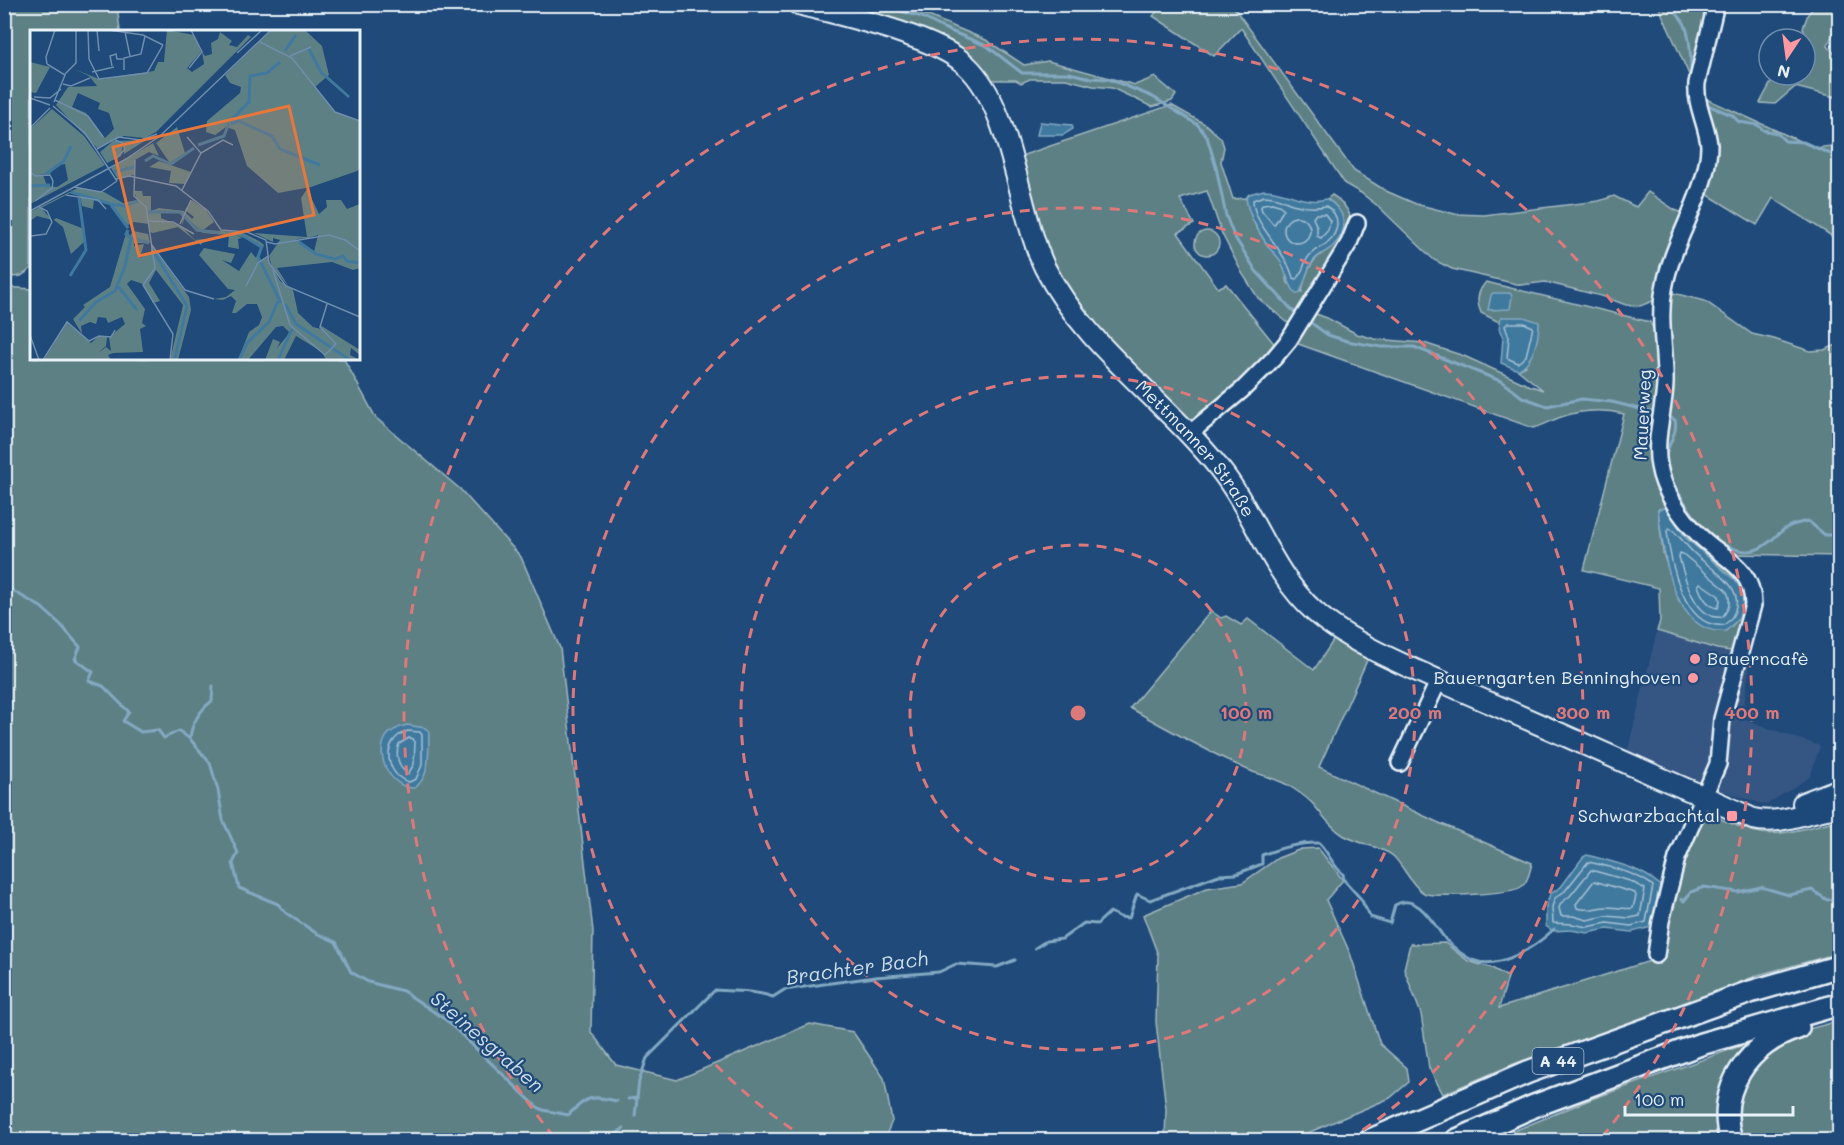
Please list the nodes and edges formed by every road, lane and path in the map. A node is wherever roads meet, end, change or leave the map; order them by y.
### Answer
1 (798, 4) edge
2 (1716, 4) edge
3 (1357, 223) dead end
4 (1189, 434) junction
5 (1439, 681) junction
6 (1400, 763) dead end
7 (1839, 789) edge
8 (1705, 797) junction
9 (1839, 805) edge
10 (1739, 812) junction
11 (1656, 955) dead end
12 (1839, 966) edge
13 (1839, 1004) edge
14 (1839, 1015) edge
15 (1371, 1140) edge
16 (1457, 1140) edge
17 (1731, 1140) edge

1 - 4 main road, Mettmanner Straße
2 - 8 street, Mauerweg
3 - 4 street
4 - 5 main road, Mettmanner Straße
5 - 6 street
5 - 8 main road, Mettmanner Straße
7 - 10 main road, Mettmanner Straße
8 - 10 main road, Mettmanner Straße
8 - 11 street
9 - 10 main road, Mettmanner Straße
12 - 15 highway, A 44
13 - 16 highway, A 44
14 - 17 highway

